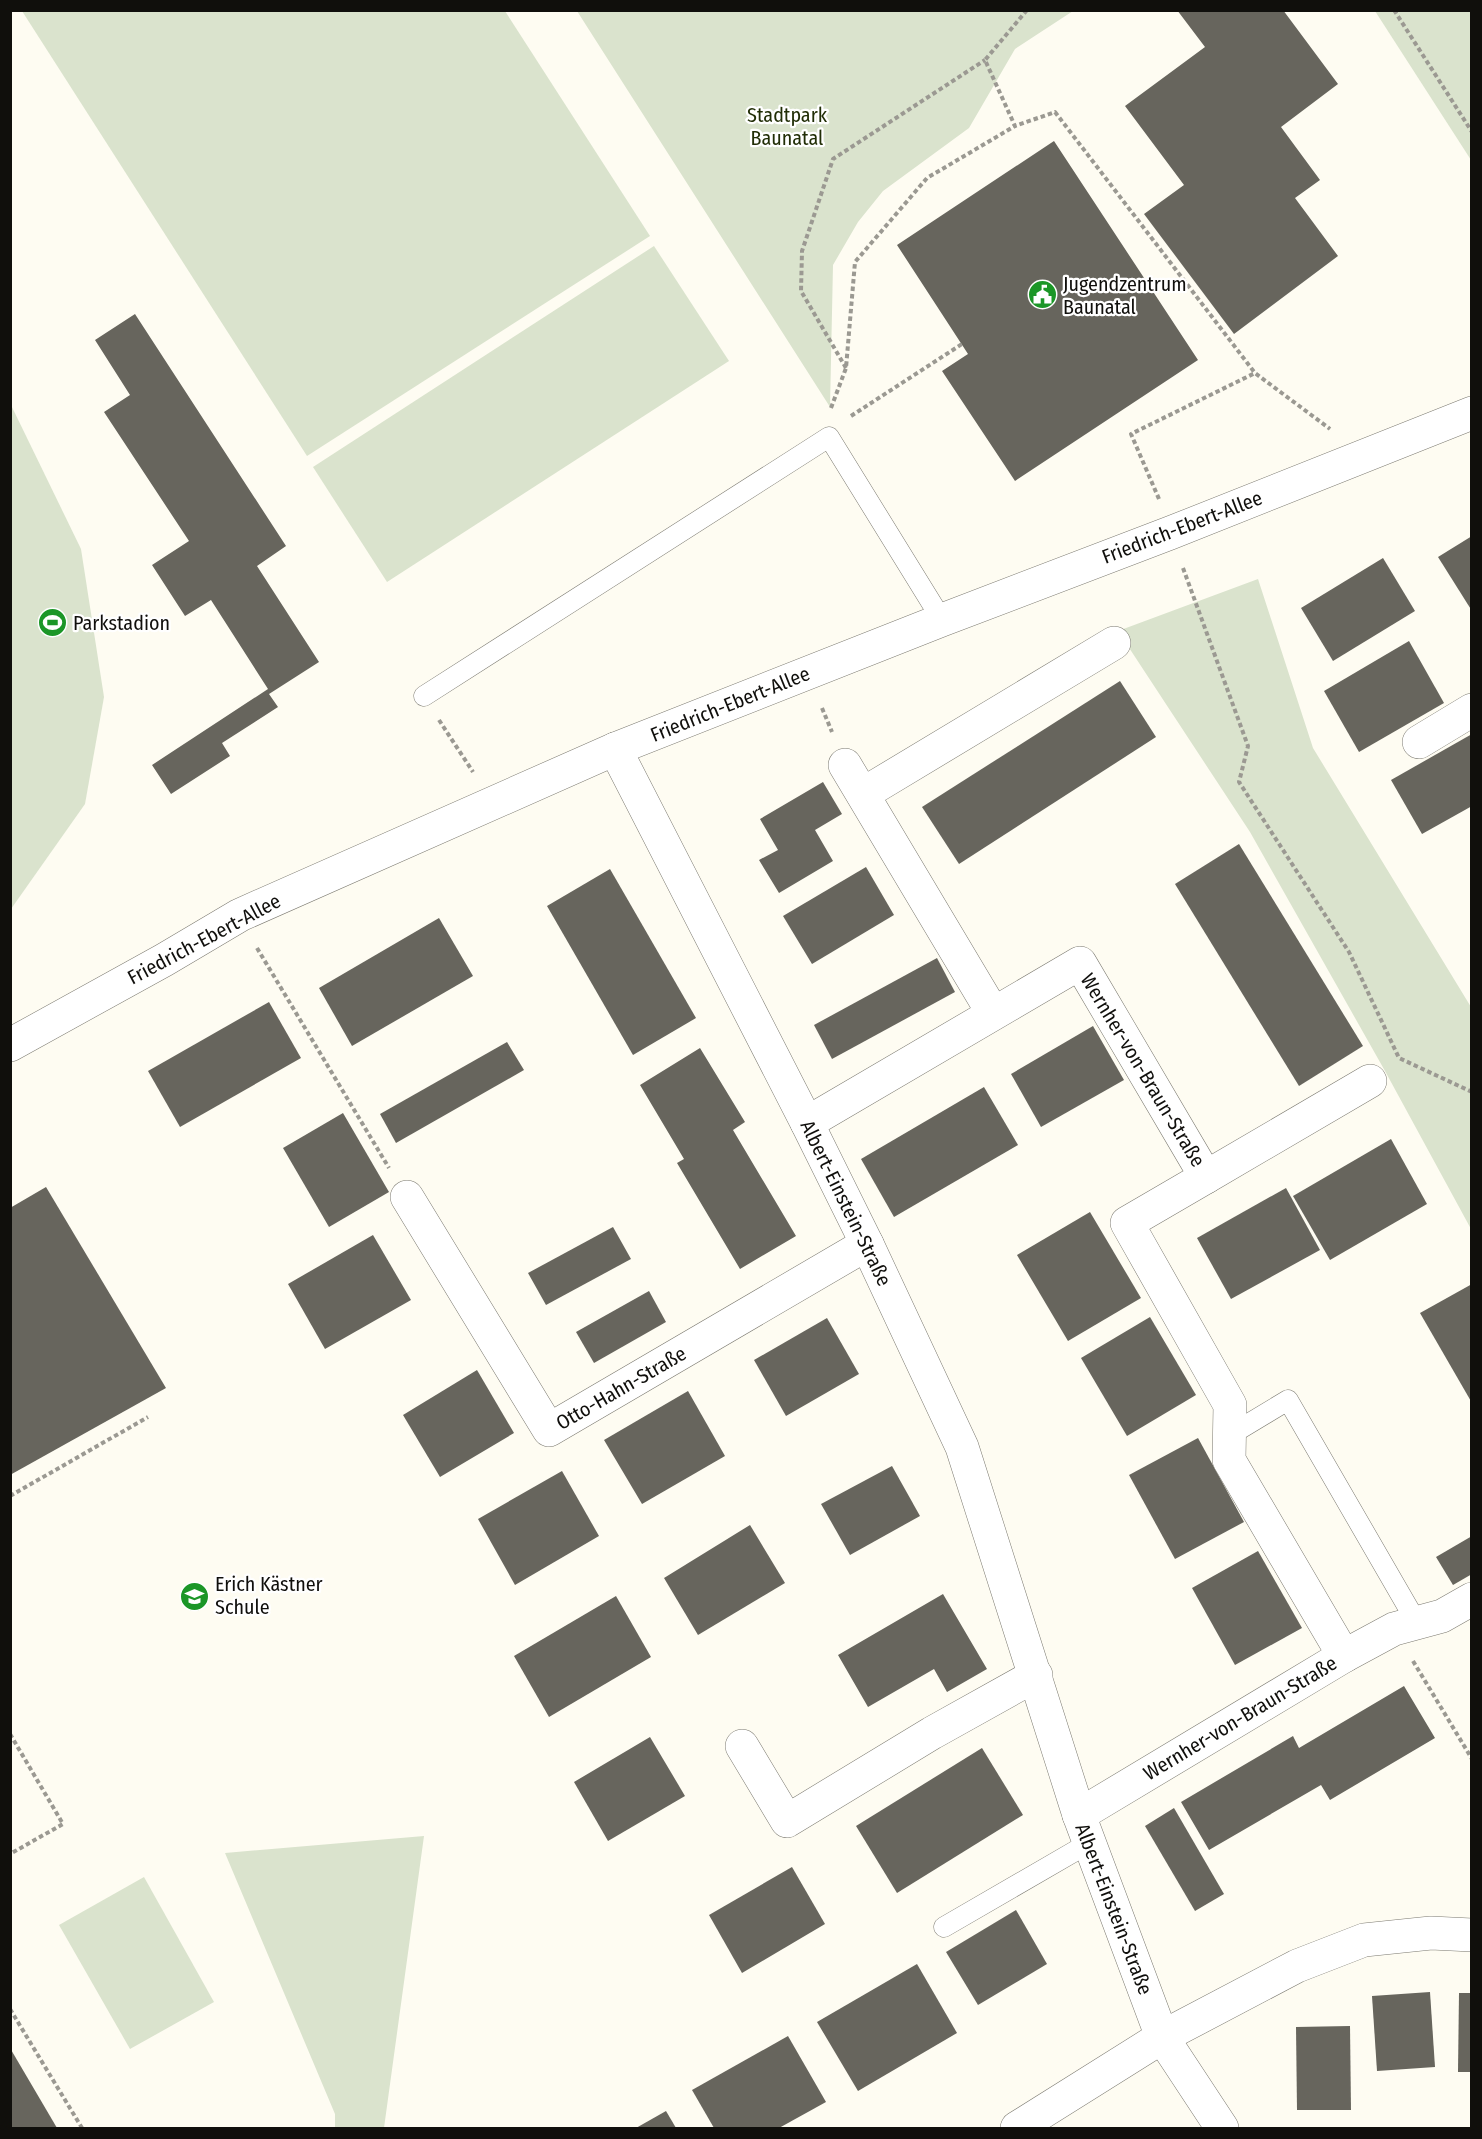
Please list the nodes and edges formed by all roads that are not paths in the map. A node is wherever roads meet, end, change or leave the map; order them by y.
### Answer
1 (1472, 413) edge
2 (942, 620) junction
3 (1114, 643) dead end
4 (424, 696) road end
5 (1472, 710) edge
6 (1419, 742) dead end
7 (615, 749) junction
8 (845, 765) dead end
9 (863, 794) junction
10 (993, 1013) junction
11 (10, 1045) edge
12 (1370, 1081) dead end
13 (807, 1123) junction
14 (1206, 1177) junction
15 (407, 1197) road end
16 (867, 1244) junction
17 (1230, 1435) junction
18 (1472, 1599) edge
19 (1406, 1626) junction
20 (1344, 1656) junction
21 (1036, 1675) junction
22 (742, 1746) dead end
23 (1084, 1829) junction
24 (944, 1927) dead end
25 (1472, 1935) edge
26 (1162, 2037) junction
27 (1017, 2128) edge
28 (1222, 2128) edge

1 - 2 street, Friedrich-Ebert-Allee
2 - 4 lane
2 - 7 street, Friedrich-Ebert-Allee
3 - 9 street
5 - 6 street
7 - 11 street, Friedrich-Ebert-Allee
7 - 13 street, Albert-Einstein-Straße
8 - 9 street
9 - 10 street
10 - 13 street, Wernher-von-Braun-Straße
10 - 14 street, Wernher-von-Braun-Straße
12 - 14 street
13 - 16 street, Albert-Einstein-Straße
14 - 17 street, Wernher-von-Braun-Straße
15 - 16 street, Otto-Hahn-Straße
16 - 21 street, Albert-Einstein-Straße
17 - 19 lane
17 - 20 street, Wernher-von-Braun-Straße
18 - 19 street
19 - 20 street
20 - 23 street, Wernher-von-Braun-Straße
21 - 22 street
21 - 23 street, Albert-Einstein-Straße
23 - 24 lane
23 - 26 street, Albert-Einstein-Straße
25 - 26 street
26 - 27 street
26 - 28 street, Albert-Einstein-Straße

